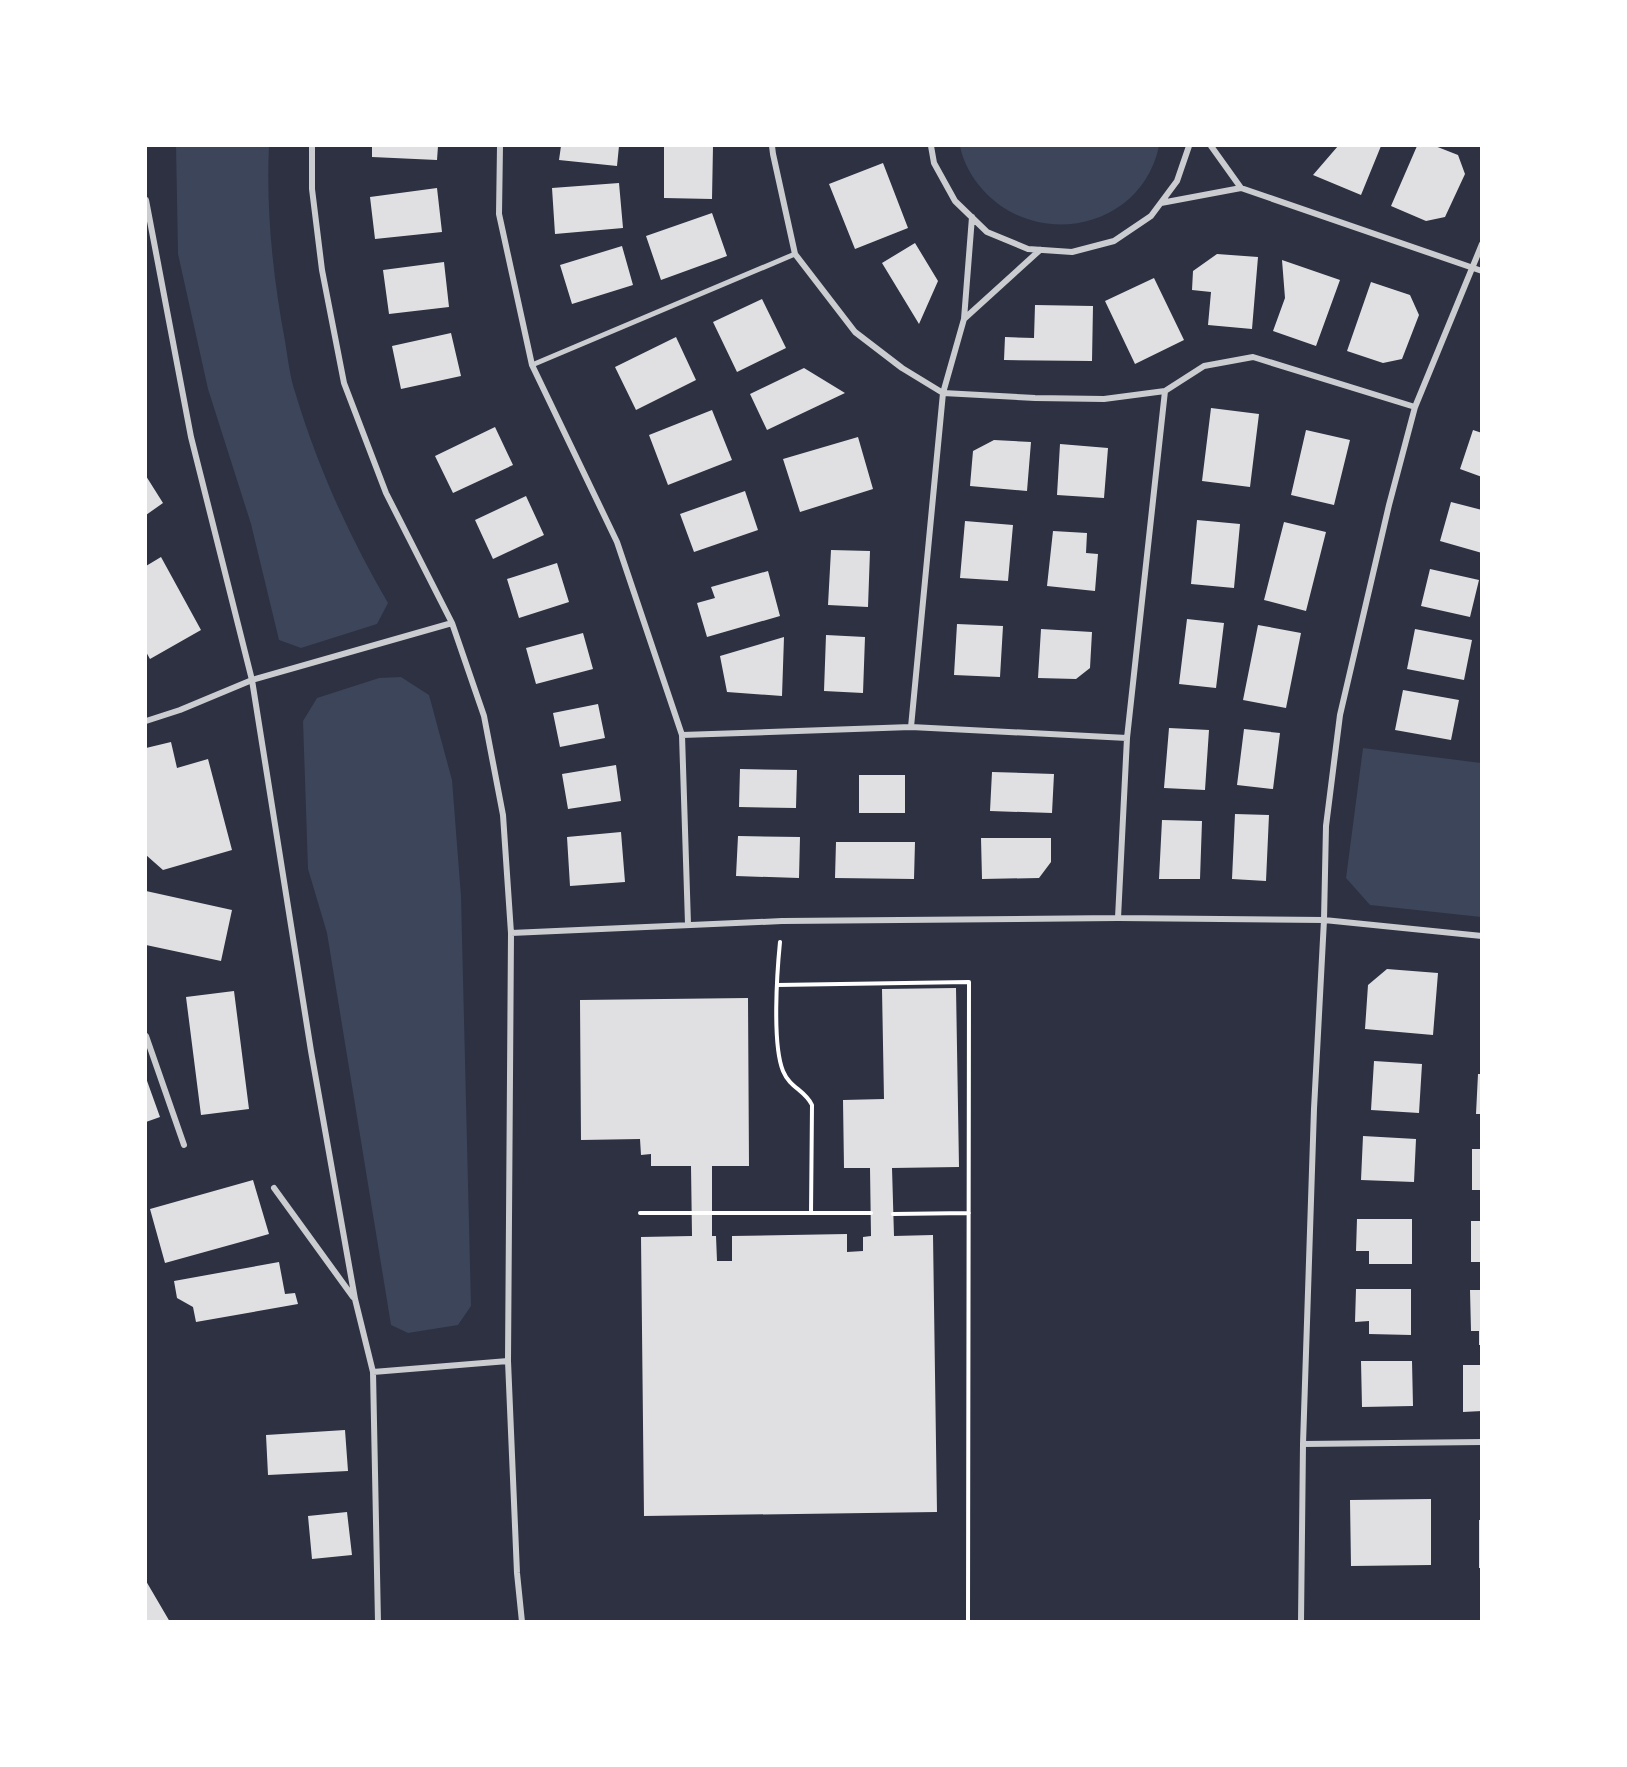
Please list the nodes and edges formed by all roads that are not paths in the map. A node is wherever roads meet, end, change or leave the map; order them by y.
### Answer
1 (312, 146) edge
2 (500, 146) edge
3 (772, 146) edge
4 (931, 146) edge
5 (1189, 146) edge
6 (1211, 146) edge
7 (1241, 188) junction
8 (146, 200) edge
9 (1160, 203) junction
10 (972, 217) junction
11 (1482, 244) edge
12 (1040, 250) junction
13 (795, 254) junction
14 (1472, 268) junction
15 (1482, 271) edge
16 (964, 319) junction
17 (532, 365) junction
18 (1165, 391) junction
19 (943, 393) junction
20 (1415, 407) junction
21 (452, 623) junction
22 (252, 680) junction
23 (146, 721) edge
24 (911, 727) junction
25 (682, 735) junction
26 (1126, 738) junction
27 (1118, 918) junction
28 (1324, 920) junction
29 (688, 924) junction
30 (511, 933) junction
31 (1482, 936) edge
32 (146, 1036) edge
33 (184, 1146) dead end
34 (274, 1188) dead end
35 (355, 1299) junction
36 (508, 1361) junction
37 (373, 1372) junction
38 (1482, 1442) edge
39 (1303, 1444) junction
40 (378, 1622) edge
41 (522, 1622) edge
42 (1301, 1622) edge

1 - 21 street
2 - 17 street
3 - 13 street
4 - 10 street
5 - 9 street
6 - 7 street
7 - 9 street
7 - 14 street
8 - 22 street
9 - 12 street
10 - 12 street
10 - 16 street
11 - 14 street
12 - 16 street
13 - 17 street
13 - 19 street
14 - 15 street
14 - 20 street
16 - 19 street
17 - 25 street
18 - 19 street
18 - 20 street
18 - 26 street
19 - 24 street
20 - 28 street
21 - 22 street
21 - 30 street
22 - 23 street
22 - 35 street
24 - 25 street
24 - 26 street
25 - 29 street
26 - 27 street
27 - 28 street
27 - 29 street
28 - 31 street
28 - 39 street
29 - 30 street
30 - 36 street
32 - 33 street
34 - 35 street
35 - 37 street
36 - 37 street
36 - 41 street
37 - 40 street
38 - 39 street
39 - 42 street

